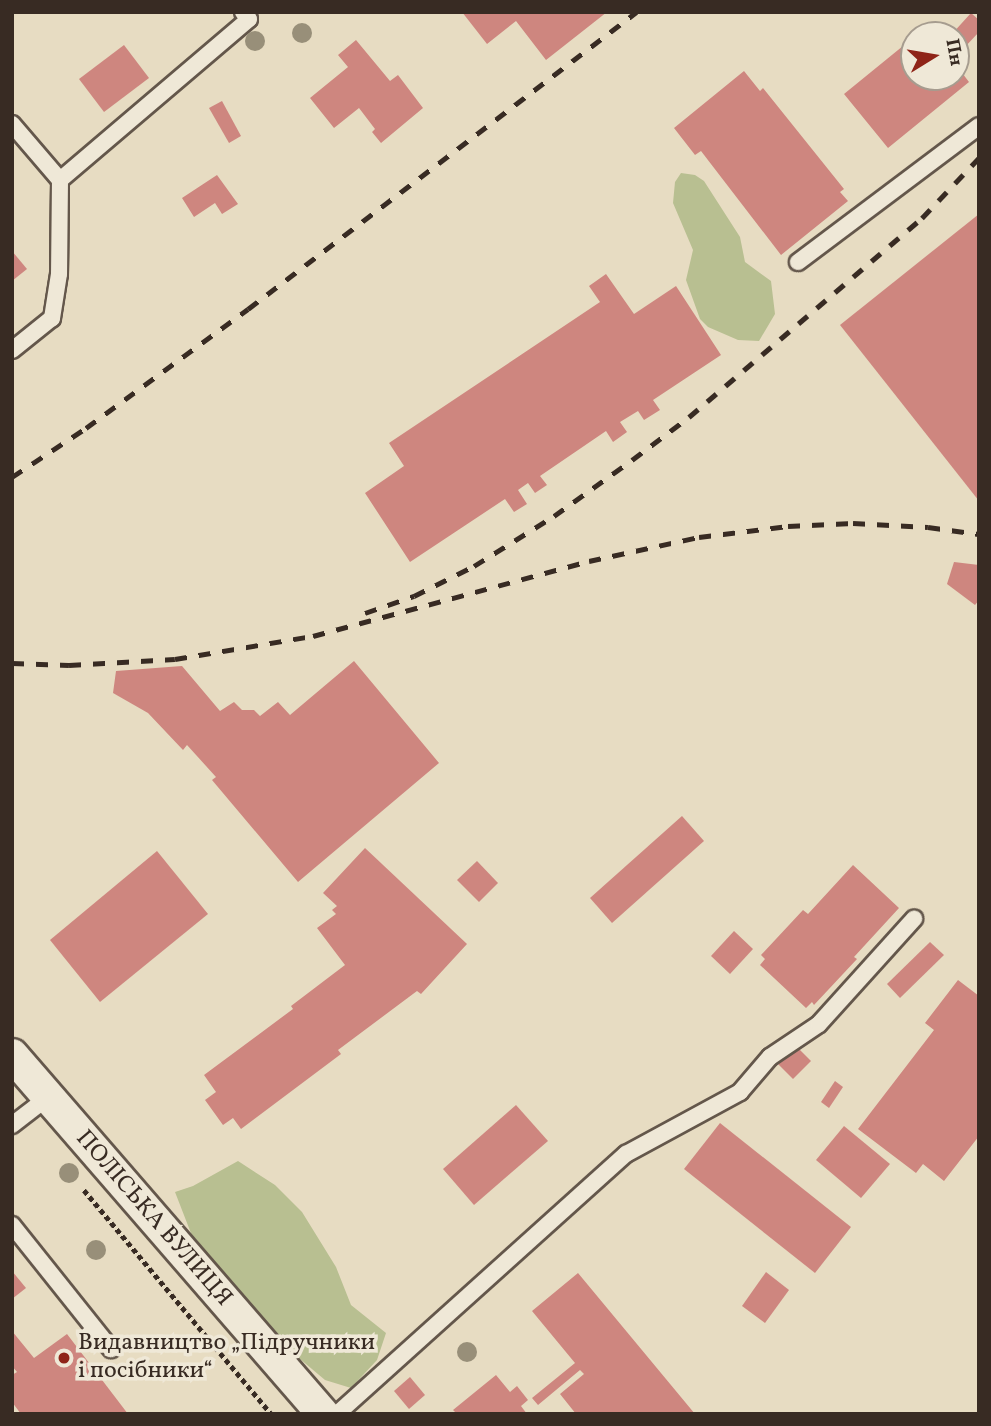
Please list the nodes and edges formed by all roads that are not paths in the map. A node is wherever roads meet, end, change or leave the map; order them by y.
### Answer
1 (243, 12) edge
2 (12, 124) edge
3 (979, 126) edge
4 (60, 180) junction
5 (798, 262) dead end
6 (12, 350) edge
7 (914, 919) dead end
8 (12, 1055) edge
9 (47, 1098) junction
10 (12, 1125) edge
11 (12, 1225) edge
12 (111, 1349) dead end
13 (323, 1414) edge
14 (337, 1414) edge

1 - 4 lane
2 - 4 lane
3 - 5 lane
4 - 6 lane
7 - 14 lane
8 - 9 street, ПОЛІСЬКА ВУЛИЦЯ
9 - 10 lane
9 - 13 street, ПОЛІСЬКА ВУЛИЦЯ
11 - 12 lane

